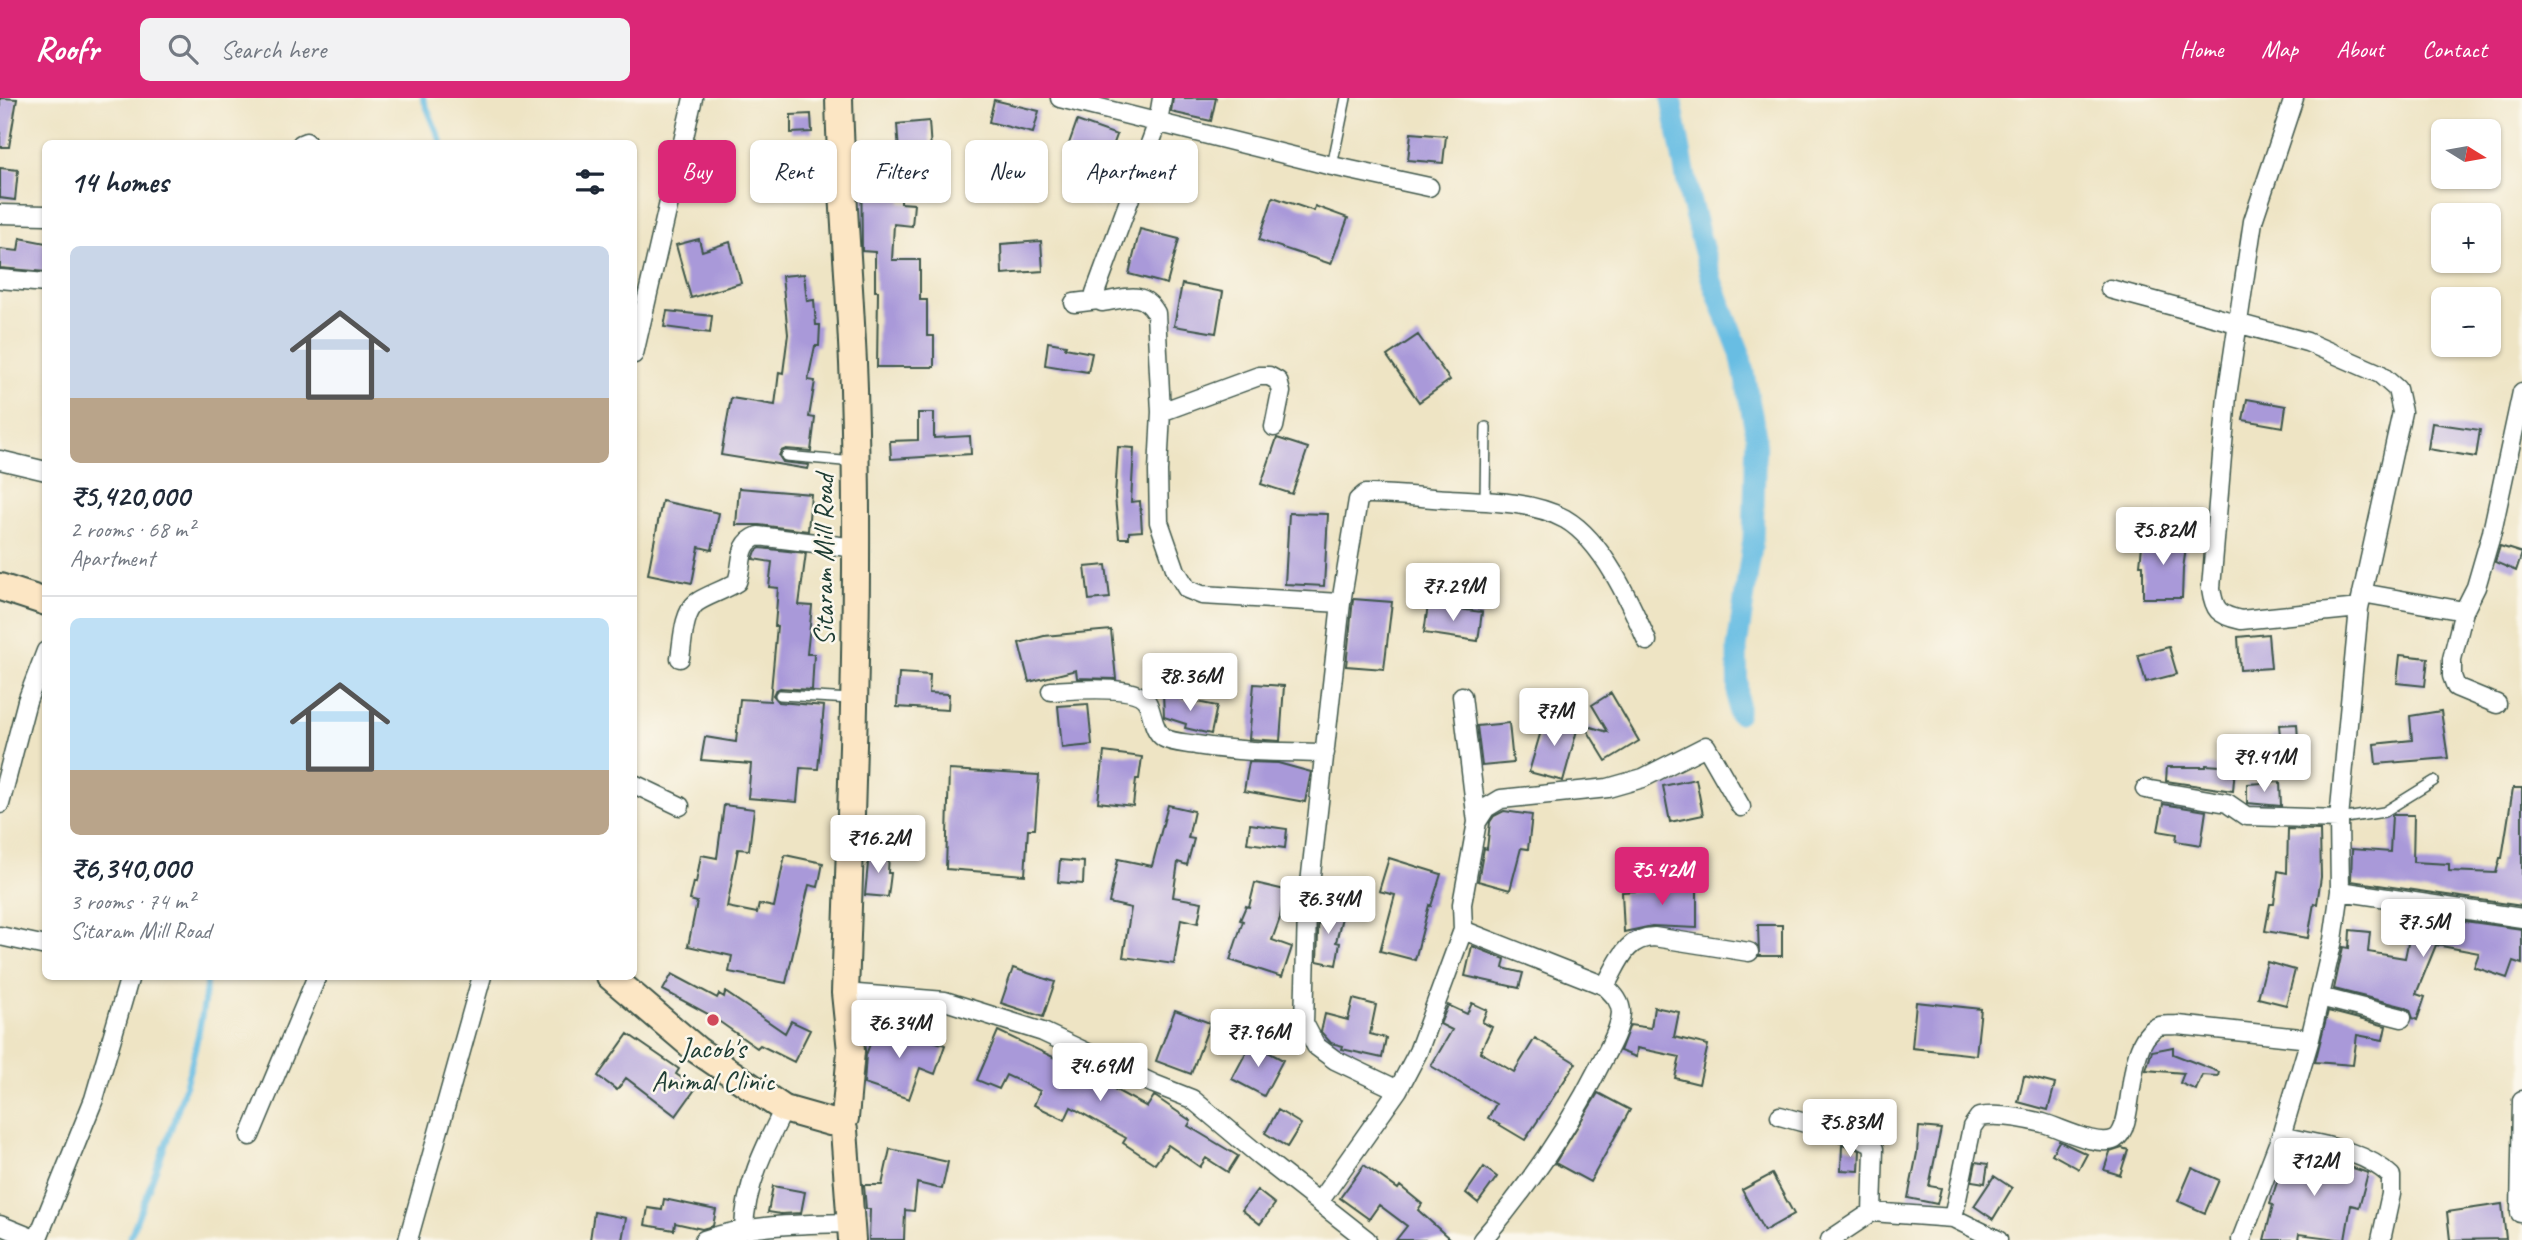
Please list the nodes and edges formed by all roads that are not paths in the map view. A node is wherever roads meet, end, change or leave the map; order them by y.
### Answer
1 (693, 98) edge
2 (839, 98) edge
3 (1060, 98) edge
4 (1162, 98) edge
5 (1346, 98) edge
6 (2294, 98) edge
7 (1158, 122) junction
8 (1332, 166) junction
9 (1429, 187) dead end
10 (0, 214) edge
11 (42, 215) edge
12 (0, 279) edge
13 (42, 283) edge
14 (2110, 289) dead end
15 (1098, 300) junction
16 (1073, 303) dead end
17 (2238, 323) junction
18 (637, 341) edge
19 (2522, 392) edge
20 (1161, 412) junction
21 (1274, 426) dead end
22 (1486, 427) dead end
23 (786, 456) dead end
24 (0, 460) edge
25 (855, 462) junction
26 (42, 470) edge
27 (1485, 501) junction
28 (856, 548) junction
29 (0, 587) edge
30 (2360, 600) junction
31 (42, 601) edge
32 (1341, 603) junction
33 (2464, 611) junction
34 (1647, 641) dead end
35 (680, 658) dead end
36 (42, 662) edge
37 (1051, 691) dead end
38 (779, 695) dead end
39 (1462, 696) dead end
40 (853, 700) junction
41 (2497, 704) dead end
42 (1325, 753) junction
43 (2434, 781) dead end
44 (637, 785) edge
45 (2145, 789) dead end
46 (0, 804) edge
47 (680, 806) dead end
48 (1741, 807) dead end
49 (2340, 819) junction
50 (1477, 822) junction
51 (2340, 891) junction
52 (2522, 918) edge
53 (1463, 930) junction
54 (0, 936) edge
55 (42, 945) edge
56 (1749, 952) dead end
57 (129, 980) edge
58 (315, 980) edge
59 (481, 980) edge
60 (615, 980) edge
61 (1605, 986) junction
62 (845, 993) junction
63 (2320, 997) junction
64 (2402, 1018) dead end
65 (2310, 1039) junction
66 (1398, 1090) junction
67 (2522, 1100) edge
68 (784, 1110) junction
69 (1780, 1116) dead end
70 (838, 1122) junction
71 (250, 1136) dead end
72 (2281, 1136) junction
73 (1319, 1202) junction
74 (1872, 1212) junction
75 (2519, 1213) dead end
76 (1953, 1218) junction
77 (0, 1225) edge
78 (744, 1229) junction
79 (851, 1231) edge
80 (408, 1240) edge
81 (704, 1240) edge
82 (1367, 1240) edge
83 (1482, 1240) edge
84 (1830, 1240) edge
85 (1998, 1240) edge
86 (2241, 1240) edge
87 (2381, 1240) edge

1 - 18 street
2 - 25 main road, Sitaram Mill Road
3 - 7 street
4 - 7 street
5 - 8 lane
6 - 17 street
7 - 8 street
7 - 15 street
8 - 9 street
10 - 11 street
12 - 13 street
14 - 17 street
15 - 16 street
15 - 20 street
17 - 30 street
17 - 30 street
19 - 33 street
20 - 21 street
20 - 32 street
22 - 27 lane
23 - 25 lane
24 - 26 street
25 - 28 main road, Sitaram Mill Road
27 - 32 street
27 - 34 street
28 - 35 street
28 - 40 main road, Sitaram Mill Road
29 - 31 main road
30 - 33 street
30 - 49 street
32 - 42 street
33 - 41 street
36 - 46 street
37 - 42 street
38 - 40 lane
39 - 50 street
40 - 62 main road, Sitaram Mill Road
42 - 66 street
43 - 49 lane
44 - 47 street
45 - 49 street
48 - 50 street
49 - 51 street
50 - 53 street
51 - 52 street
51 - 63 street
53 - 61 street
53 - 66 street
54 - 55 street
56 - 61 street
57 - 77 street
58 - 71 street
59 - 80 street
60 - 68 main road
61 - 83 street
62 - 70 main road, Sitaram Mill Road
62 - 73 street
63 - 64 street
63 - 65 street
65 - 72 street
65 - 76 street
66 - 73 street
67 - 75 street
68 - 70 main road
68 - 78 street
69 - 74 street
70 - 79 main road, Sitaram Mill Road
72 - 86 street
72 - 87 street
73 - 82 street
74 - 76 street
74 - 84 street
76 - 85 street
78 - 79 street
78 - 81 street

